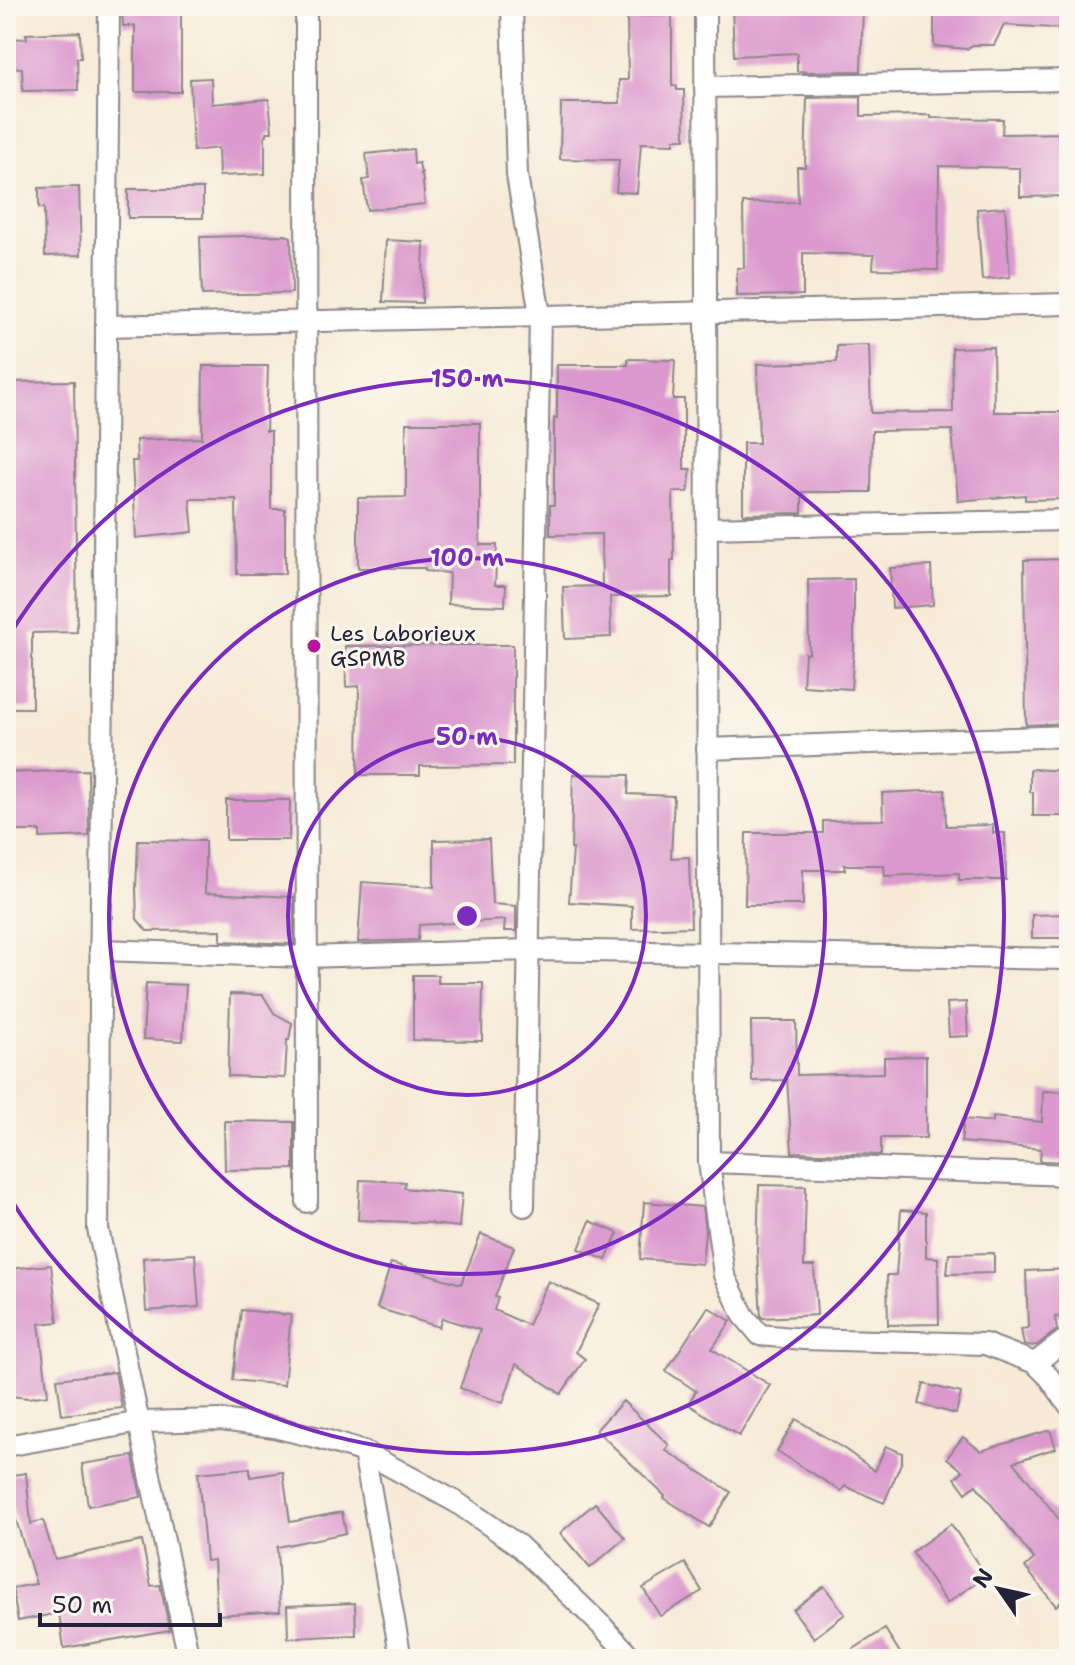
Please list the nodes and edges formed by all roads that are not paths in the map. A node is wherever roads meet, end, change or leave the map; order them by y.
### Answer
1 (109, 6) edge
2 (306, 6) edge
3 (512, 6) edge
4 (705, 6) edge
5 (1069, 80) edge
6 (705, 87) junction
7 (1069, 304) edge
8 (706, 312) junction
9 (540, 315) junction
10 (307, 321) junction
11 (106, 326) junction
12 (1069, 520) edge
13 (707, 528) junction
14 (1069, 736) edge
15 (707, 749) junction
16 (100, 950) junction
17 (529, 950) junction
18 (708, 953) junction
19 (307, 957) junction
20 (1069, 959) edge
21 (709, 1162) junction
22 (1069, 1175) edge
23 (307, 1202) dead end
24 (524, 1206) dead end
25 (1069, 1337) edge
26 (1035, 1363) junction
27 (1069, 1405) edge
28 (140, 1422) junction
29 (6, 1446) edge
30 (364, 1452) junction
31 (189, 1659) edge
32 (401, 1659) edge
33 (633, 1659) edge

1 - 11 street
2 - 10 street
3 - 9 street
4 - 6 street
5 - 6 street
6 - 8 street
7 - 8 street
8 - 9 street
8 - 13 street
9 - 10 street
9 - 17 street
10 - 11 street
10 - 19 street
11 - 16 street
12 - 13 street
13 - 15 street
14 - 15 street
15 - 18 street
16 - 19 street
16 - 28 street
17 - 18 street
17 - 19 street
17 - 24 street
18 - 20 street
18 - 21 street
19 - 23 street
21 - 22 street
21 - 26 street
25 - 26 street
26 - 27 street
28 - 29 street
28 - 30 street
28 - 31 street
30 - 32 street
30 - 33 street

